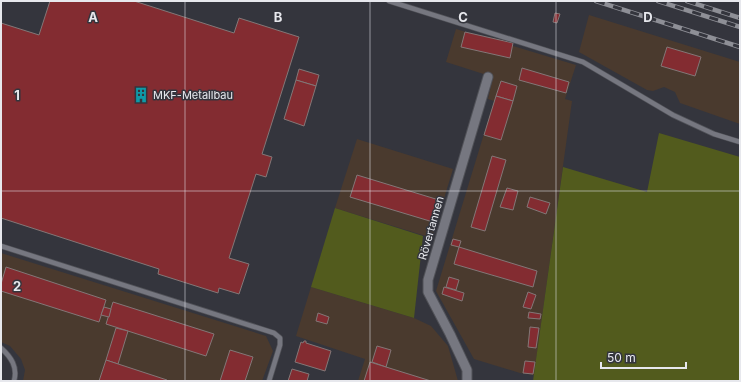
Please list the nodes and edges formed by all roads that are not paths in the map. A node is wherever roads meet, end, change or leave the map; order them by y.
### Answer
1 (389, 1) edge
2 (488, 77) dead end
3 (740, 142) edge
4 (1, 246) edge
5 (1, 348) edge
6 (14, 381) edge
7 (269, 381) edge
8 (467, 381) edge

1 - 3 lane
2 - 8 street, Rövertannen
4 - 7 lane
5 - 6 lane

